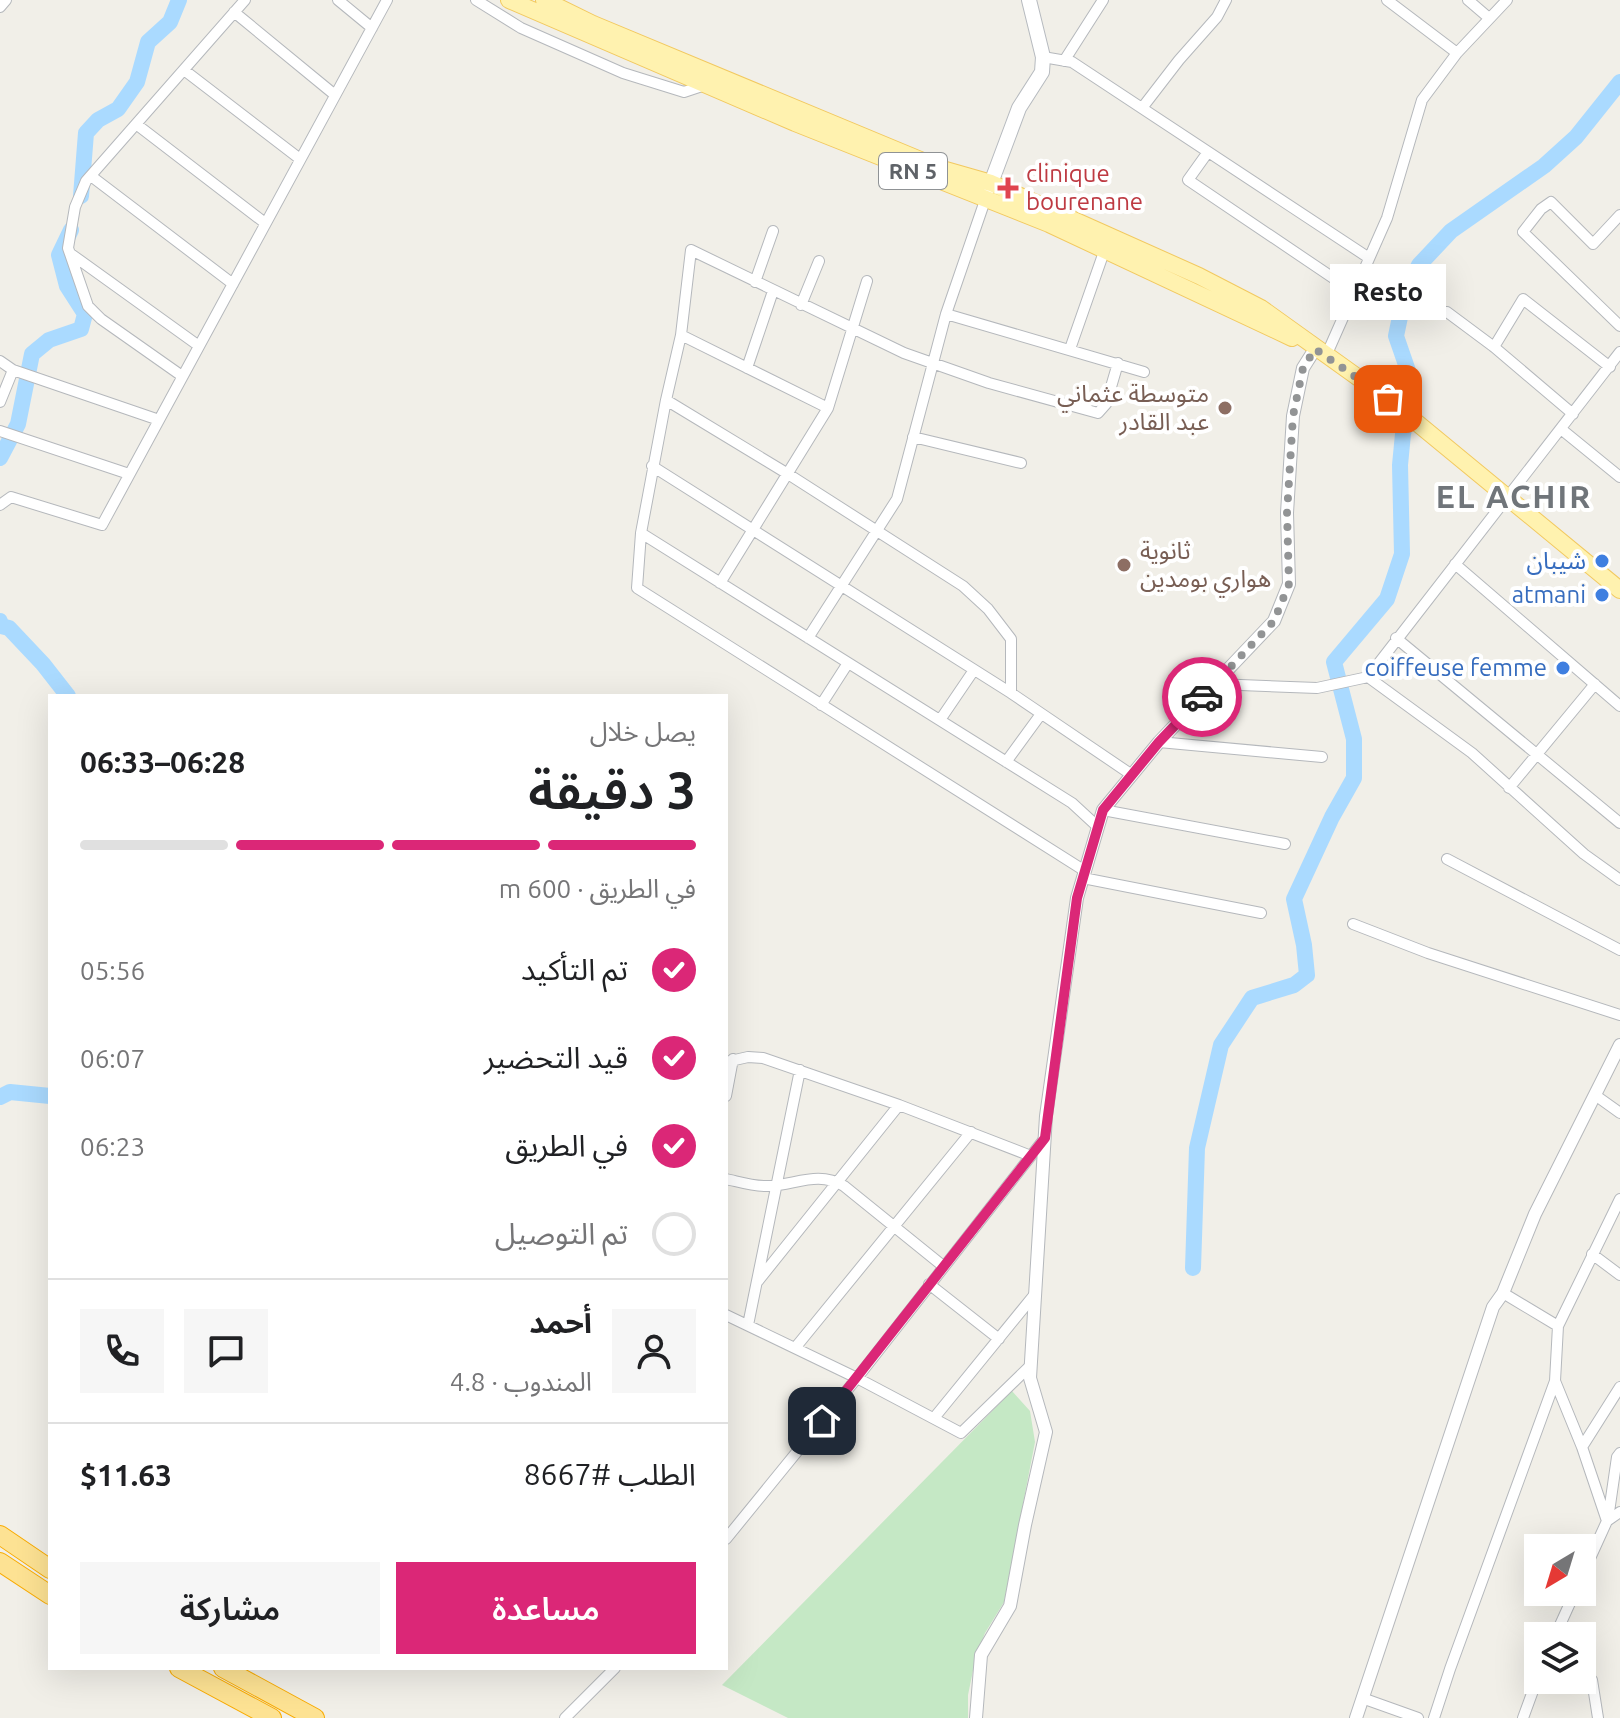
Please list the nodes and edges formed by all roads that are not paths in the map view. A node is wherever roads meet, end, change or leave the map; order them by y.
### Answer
1 (6, 0) edge
2 (245, 0) edge
3 (338, 0) edge
4 (387, 0) edge
5 (476, 0) edge
6 (509, 0) edge
7 (544, 0) edge
8 (1029, 0) edge
9 (1103, 0) edge
10 (1387, 0) edge
11 (1468, 0) edge
12 (1507, 0) edge
13 (1221, 2) edge
14 (0, 7) edge
15 (234, 12) junction
16 (1489, 18) junction
17 (372, 28) junction
18 (1457, 53) junction
19 (1043, 57) junction
20 (1064, 61) junction
21 (184, 70) junction
22 (706, 85) junction
23 (335, 95) junction
24 (1142, 108) junction
25 (136, 124) junction
26 (1208, 152) junction
27 (300, 159) junction
28 (91, 176) junction
29 (991, 183) junction
30 (986, 201) junction
31 (1620, 215) edge
32 (265, 223) junction
33 (773, 231) dead end
34 (1105, 249) junction
35 (69, 253) junction
36 (1369, 258) junction
37 (819, 261) dead end
38 (867, 281) dead end
39 (755, 282) junction
40 (233, 284) junction
41 (773, 291) junction
42 (1354, 292) junction
43 (801, 305) junction
44 (1447, 312) dead end
45 (946, 314) junction
46 (1620, 326) edge
47 (851, 329) junction
48 (681, 335) junction
49 (199, 346) junction
50 (1494, 347) junction
51 (1070, 349) junction
52 (1320, 352) junction
53 (1620, 352) edge
54 (0, 361) edge
55 (933, 363) junction
56 (1118, 363) junction
57 (1610, 367) junction
58 (747, 368) junction
59 (13, 370) junction
60 (1144, 372) dead end
61 (182, 376) junction
62 (666, 400) junction
63 (0, 402) edge
64 (828, 408) junction
65 (1573, 414) junction
66 (159, 420) junction
67 (1561, 429) junction
68 (0, 431) edge
69 (913, 437) junction
70 (1021, 463) dead end
71 (652, 466) junction
72 (129, 474) junction
73 (788, 474) junction
74 (1620, 477) edge
75 (1507, 496) junction
76 (0, 505) edge
77 (753, 530) junction
78 (877, 531) junction
79 (641, 533) junction
80 (1455, 564) junction
81 (720, 583) junction
82 (840, 585) junction
83 (1620, 590) edge
84 (808, 638) junction
85 (1396, 638) junction
86 (848, 663) junction
87 (974, 670) junction
88 (1368, 677) junction
89 (1215, 684) junction
90 (1595, 684) junction
91 (1011, 693) junction
92 (821, 705) junction
93 (1620, 706) edge
94 (1041, 714) junction
95 (940, 720) junction
96 (1159, 742) junction
97 (1538, 756) junction
98 (1322, 757) dead end
99 (1006, 762) junction
100 (1132, 775) junction
101 (1509, 788) junction
102 (1103, 810) junction
103 (1620, 823) edge
104 (1098, 827) junction
105 (1285, 844) dead end
106 (1447, 859) dead end
107 (1084, 875) junction
108 (1620, 880) edge
109 (1261, 913) dead end
110 (1353, 924) dead end
111 (1620, 950) edge
112 (1620, 1015) edge
113 (1620, 1045) edge
114 (730, 1060) edge
115 (800, 1070) junction
116 (1595, 1095) junction
117 (899, 1105) junction
118 (1620, 1113) edge
119 (971, 1132) junction
120 (1045, 1138) junction
121 (1031, 1156) junction
122 (728, 1179) edge
123 (838, 1182) junction
124 (777, 1185) junction
125 (1620, 1199) edge
126 (895, 1227) junction
127 (1592, 1254) junction
128 (943, 1266) junction
129 (1620, 1275) edge
130 (756, 1283) junction
131 (929, 1284) junction
132 (1503, 1293) junction
133 (1035, 1294) junction
134 (728, 1316) edge
135 (748, 1325) junction
136 (1558, 1326) junction
137 (999, 1339) junction
138 (795, 1348) junction
139 (1031, 1365) junction
140 (857, 1378) junction
141 (1555, 1381) junction
142 (1620, 1387) edge
143 (934, 1418) junction
144 (1582, 1447) junction
145 (1620, 1453) edge
146 (1620, 1512) edge
147 (1607, 1521) junction
148 (0, 1535) edge
149 (728, 1537) edge
150 (1596, 1545) edge
151 (0, 1562) edge
152 (48, 1568) edge
153 (48, 1594) edge
154 (183, 1670) edge
155 (227, 1670) edge
156 (613, 1670) edge
157 (1532, 1694) edge
158 (1594, 1694) edge
159 (1362, 1698) junction
160 (272, 1718) edge
161 (315, 1718) edge
162 (565, 1718) edge
163 (976, 1718) edge
164 (1356, 1718) edge
165 (1418, 1718) edge
166 (1434, 1718) edge
167 (1523, 1718) edge
168 (1598, 1718) edge

1 - 14 street
2 - 15 street
3 - 17 street
4 - 17 street
5 - 22 street
6 - 22 main road, RN 5
7 - 29 main road, RN 5
8 - 19 main road
9 - 20 street
10 - 18 street
11 - 16 street
12 - 16 street
13 - 24 street
15 - 21 street
15 - 23 street
16 - 18 street
17 - 23 street
18 - 36 street
19 - 20 street
19 - 29 main road
20 - 24 street
21 - 25 street
21 - 27 street
22 - 30 main road, RN 5
23 - 27 street
24 - 26 street
25 - 28 street
25 - 32 street
26 - 36 street
26 - 42 street
27 - 32 street
28 - 35 street
28 - 40 street
29 - 30 street
29 - 52 main road, RN 5
30 - 34 main road, RN 5
30 - 45 street
31 - 46 street
32 - 40 street
33 - 39 street
34 - 51 street
34 - 52 main road, RN 5
35 - 49 street
35 - 61 street
36 - 42 street
37 - 43 street
38 - 47 street
39 - 41 street
39 - 48 street
40 - 49 street
41 - 43 street
41 - 58 street
42 - 52 street
43 - 47 street
44 - 50 street
45 - 51 street
45 - 55 street
47 - 55 street
47 - 64 street
48 - 58 street
48 - 62 street
49 - 61 street
50 - 57 street
50 - 65 street
51 - 56 street
52 - 75 main road, RN 5
52 - 89 street
53 - 57 street
54 - 59 street
55 - 56 street
55 - 69 street
56 - 60 street
57 - 65 street
58 - 64 street
59 - 63 street
59 - 66 street
61 - 66 street
62 - 71 street
62 - 73 street
64 - 73 street
65 - 67 street
66 - 72 street
67 - 74 street
67 - 75 street
68 - 72 street
69 - 70 street
69 - 78 street
71 - 77 street
71 - 79 street
72 - 76 street
73 - 77 street
73 - 78 street
75 - 80 street
75 - 83 main road, RN 5
77 - 81 street
77 - 82 street
78 - 82 street
78 - 91 street
79 - 81 street
79 - 92 street
80 - 85 street
80 - 90 street
81 - 84 street
82 - 84 street
82 - 87 street
84 - 86 street
85 - 88 street
85 - 97 street
86 - 92 street
86 - 95 street
87 - 91 street
87 - 95 street
88 - 89 street
88 - 101 street
89 - 96 street
90 - 93 street
90 - 97 street
91 - 94 street
92 - 107 street
94 - 99 street
94 - 100 street
95 - 99 street
96 - 98 street
96 - 100 street
97 - 101 street
97 - 103 street
99 - 104 street
100 - 102 street
101 - 108 street
102 - 104 street
102 - 105 street
104 - 107 street
106 - 111 street
107 - 109 street
107 - 120 street
110 - 112 street
113 - 116 street
114 - 115 street
115 - 117 street
115 - 124 street
116 - 118 street
116 - 132 street
117 - 119 street
117 - 123 street
119 - 121 street
119 - 126 street
120 - 121 street
120 - 133 street
121 - 128 street
122 - 124 street
123 - 124 street
123 - 126 street
123 - 130 street
124 - 130 street
125 - 127 street
126 - 128 street
126 - 138 street
127 - 129 street
127 - 136 street
128 - 131 street
130 - 135 street
131 - 137 street
131 - 140 street
132 - 136 street
132 - 159 street
133 - 137 street
133 - 139 street
134 - 135 street
135 - 138 street
136 - 141 street
137 - 143 street
138 - 140 street
139 - 143 street
139 - 163 street
140 - 143 street
140 - 149 street
141 - 144 street
141 - 166 street
142 - 144 street
144 - 147 street
145 - 147 street
146 - 147 street
147 - 150 street
148 - 152 highway
151 - 153 highway
154 - 160 highway
155 - 161 highway
156 - 162 street
157 - 167 street
158 - 168 street
159 - 164 street
159 - 165 street

